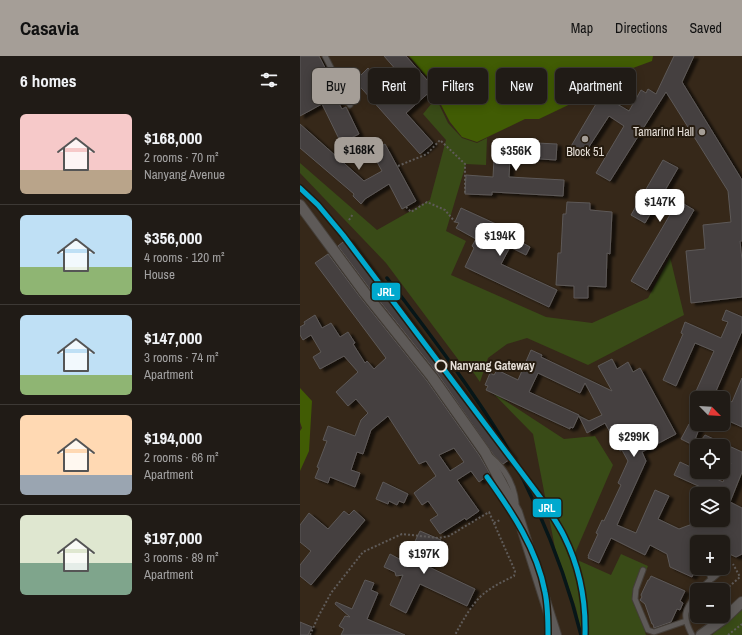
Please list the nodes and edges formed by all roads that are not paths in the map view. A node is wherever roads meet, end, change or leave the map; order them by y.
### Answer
1 (325, 56) edge
2 (350, 105) dead end
3 (300, 205) edge
4 (643, 570) dead end
5 (710, 575) edge
6 (716, 575) edge
7 (711, 579) junction
8 (707, 583) edge
9 (742, 602) edge
10 (690, 603) edge
11 (686, 621) junction
12 (657, 633) edge
13 (556, 635) edge
14 (692, 635) edge
15 (701, 635) edge

1 - 2 lane
3 - 13 street
4 - 12 lane
5 - 7 lane
6 - 7 lane
7 - 8 lane
9 - 15 street
10 - 11 lane
11 - 12 lane
11 - 14 lane

